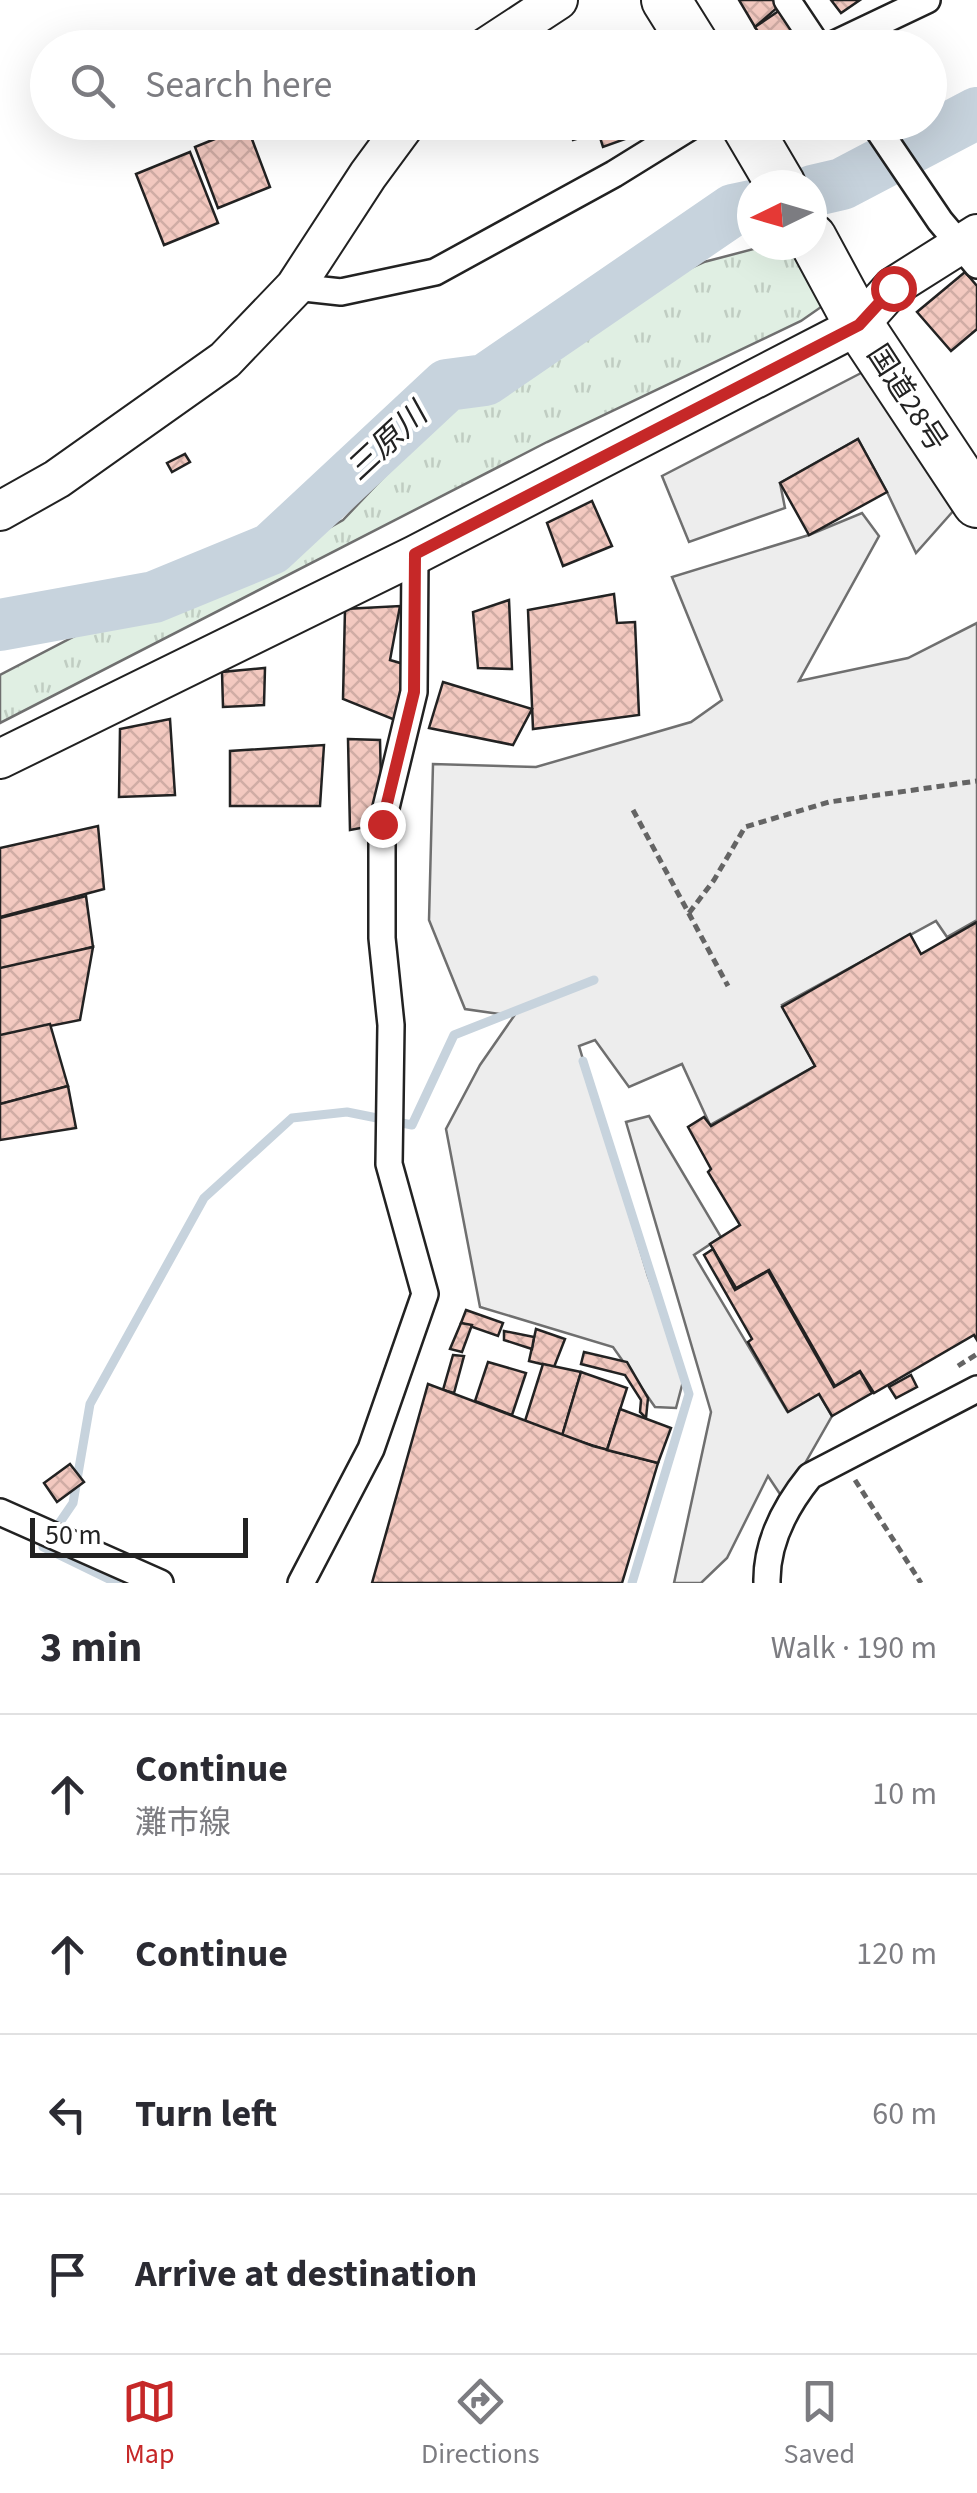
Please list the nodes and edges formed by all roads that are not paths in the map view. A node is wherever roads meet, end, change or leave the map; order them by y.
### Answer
1 (558, 0) edge
2 (666, 0) edge
3 (786, 0) edge
4 (926, 0) edge
5 (512, 30) edge
6 (685, 30) edge
7 (809, 30) edge
8 (862, 30) edge
9 (394, 140) edge
10 (669, 140) edge
11 (755, 140) edge
12 (887, 140) edge
13 (772, 170) edge
14 (963, 241) edge
15 (824, 260) edge
16 (296, 287) junction
17 (859, 325) junction
18 (977, 504) edge
19 (0, 511) edge
20 (415, 554) junction
21 (0, 759) edge
22 (977, 1389) edge
23 (0, 1512) edge
24 (160, 1583) edge
25 (301, 1583) edge
26 (767, 1583) edge

1 - 5 street
2 - 6 highway
3 - 7 street
4 - 8 street
9 - 16 street
10 - 16 street
11 - 13 highway
12 - 14 street
14 - 17 street
15 - 17 highway, 国道28号
16 - 19 street
17 - 18 highway, 国道28号
17 - 20 street
20 - 21 street
20 - 25 street
22 - 26 street
23 - 24 street

